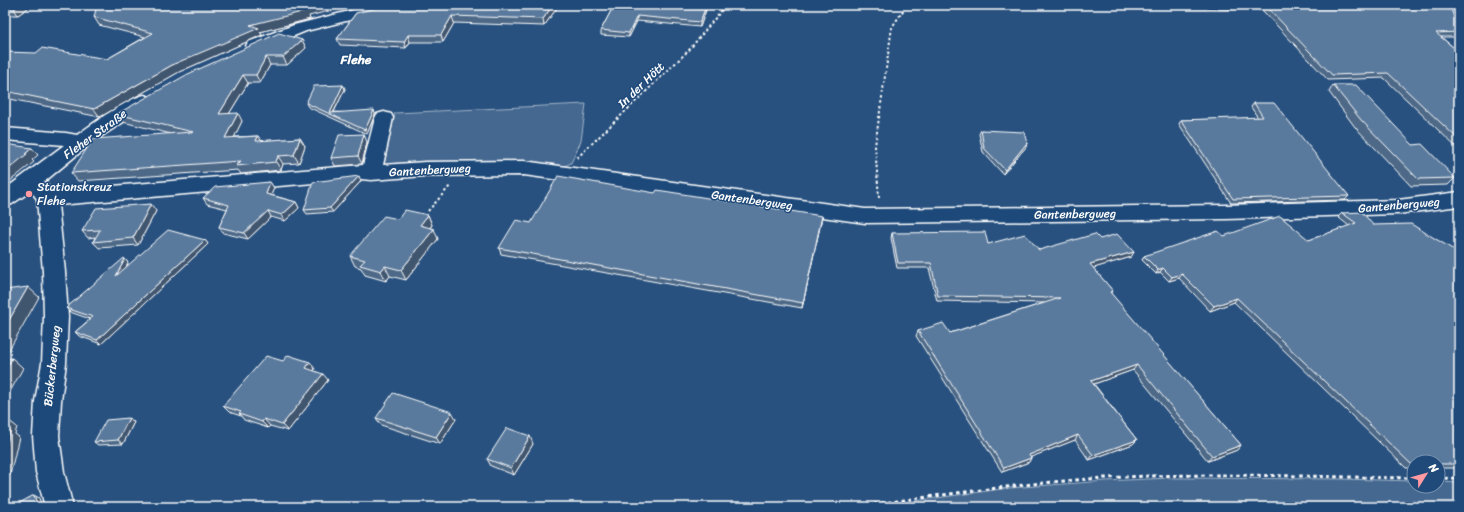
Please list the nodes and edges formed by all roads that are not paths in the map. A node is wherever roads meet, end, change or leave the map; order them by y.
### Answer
1 (392, 5) edge
2 (236, 54) edge
3 (156, 94) edge
4 (384, 118) dead end
5 (5, 134) edge
6 (80, 142) junction
7 (371, 173) junction
8 (39, 191) junction
9 (5, 199) edge
10 (1459, 199) edge
11 (59, 507) edge

1 - 2 street
3 - 6 street, Fleher Straße
4 - 7 street
5 - 6 street
6 - 8 street, Fleher Straße
7 - 8 street, Gantenbergweg
7 - 10 street, Gantenbergweg
8 - 9 street, Fleher Straße
8 - 11 street, Bückerbergweg

